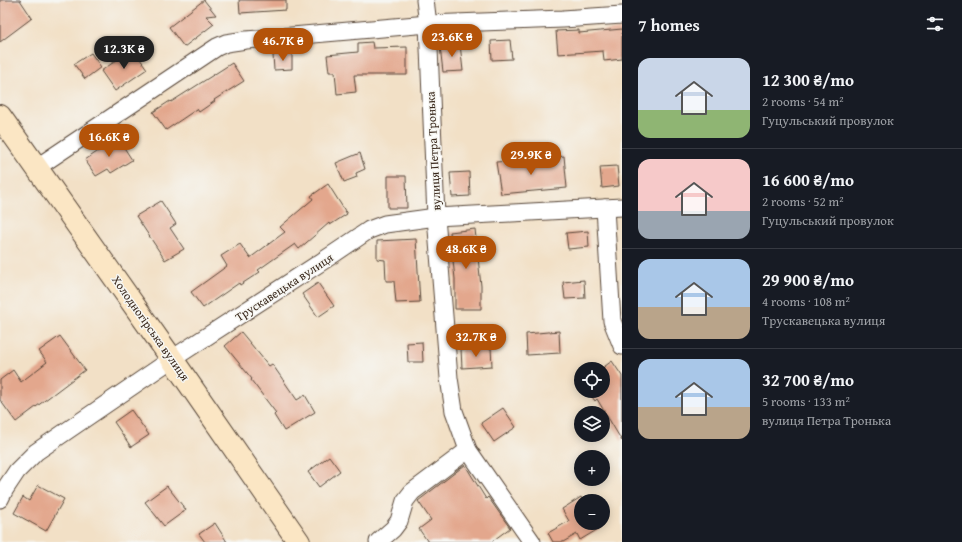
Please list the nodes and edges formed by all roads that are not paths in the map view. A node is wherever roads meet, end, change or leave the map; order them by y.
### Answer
1 (425, 0) edge
2 (622, 15) edge
3 (428, 24) junction
4 (0, 116) edge
5 (36, 168) junction
6 (622, 207) edge
7 (605, 208) junction
8 (436, 217) junction
9 (622, 346) edge
10 (172, 359) junction
11 (468, 450) junction
12 (0, 499) edge
13 (299, 542) edge
14 (378, 542) edge
15 (532, 542) edge

1 - 3 street, вулиця Петра Тронька
2 - 3 street
3 - 5 street
3 - 8 street, вулиця Петра Тронька
4 - 5 main road, Холодногірська вулиця
5 - 10 main road, Холодногірська вулиця
6 - 7 street, Трускавецька вулиця
7 - 8 street, Трускавецька вулиця
7 - 9 street
8 - 10 street, Трускавецька вулиця
8 - 11 street, вулиця Петра Тронька
10 - 12 street, Трускавецька вулиця
10 - 13 main road, Холодногірська вулиця
11 - 14 street
11 - 15 street, вулиця Петра Тронька

